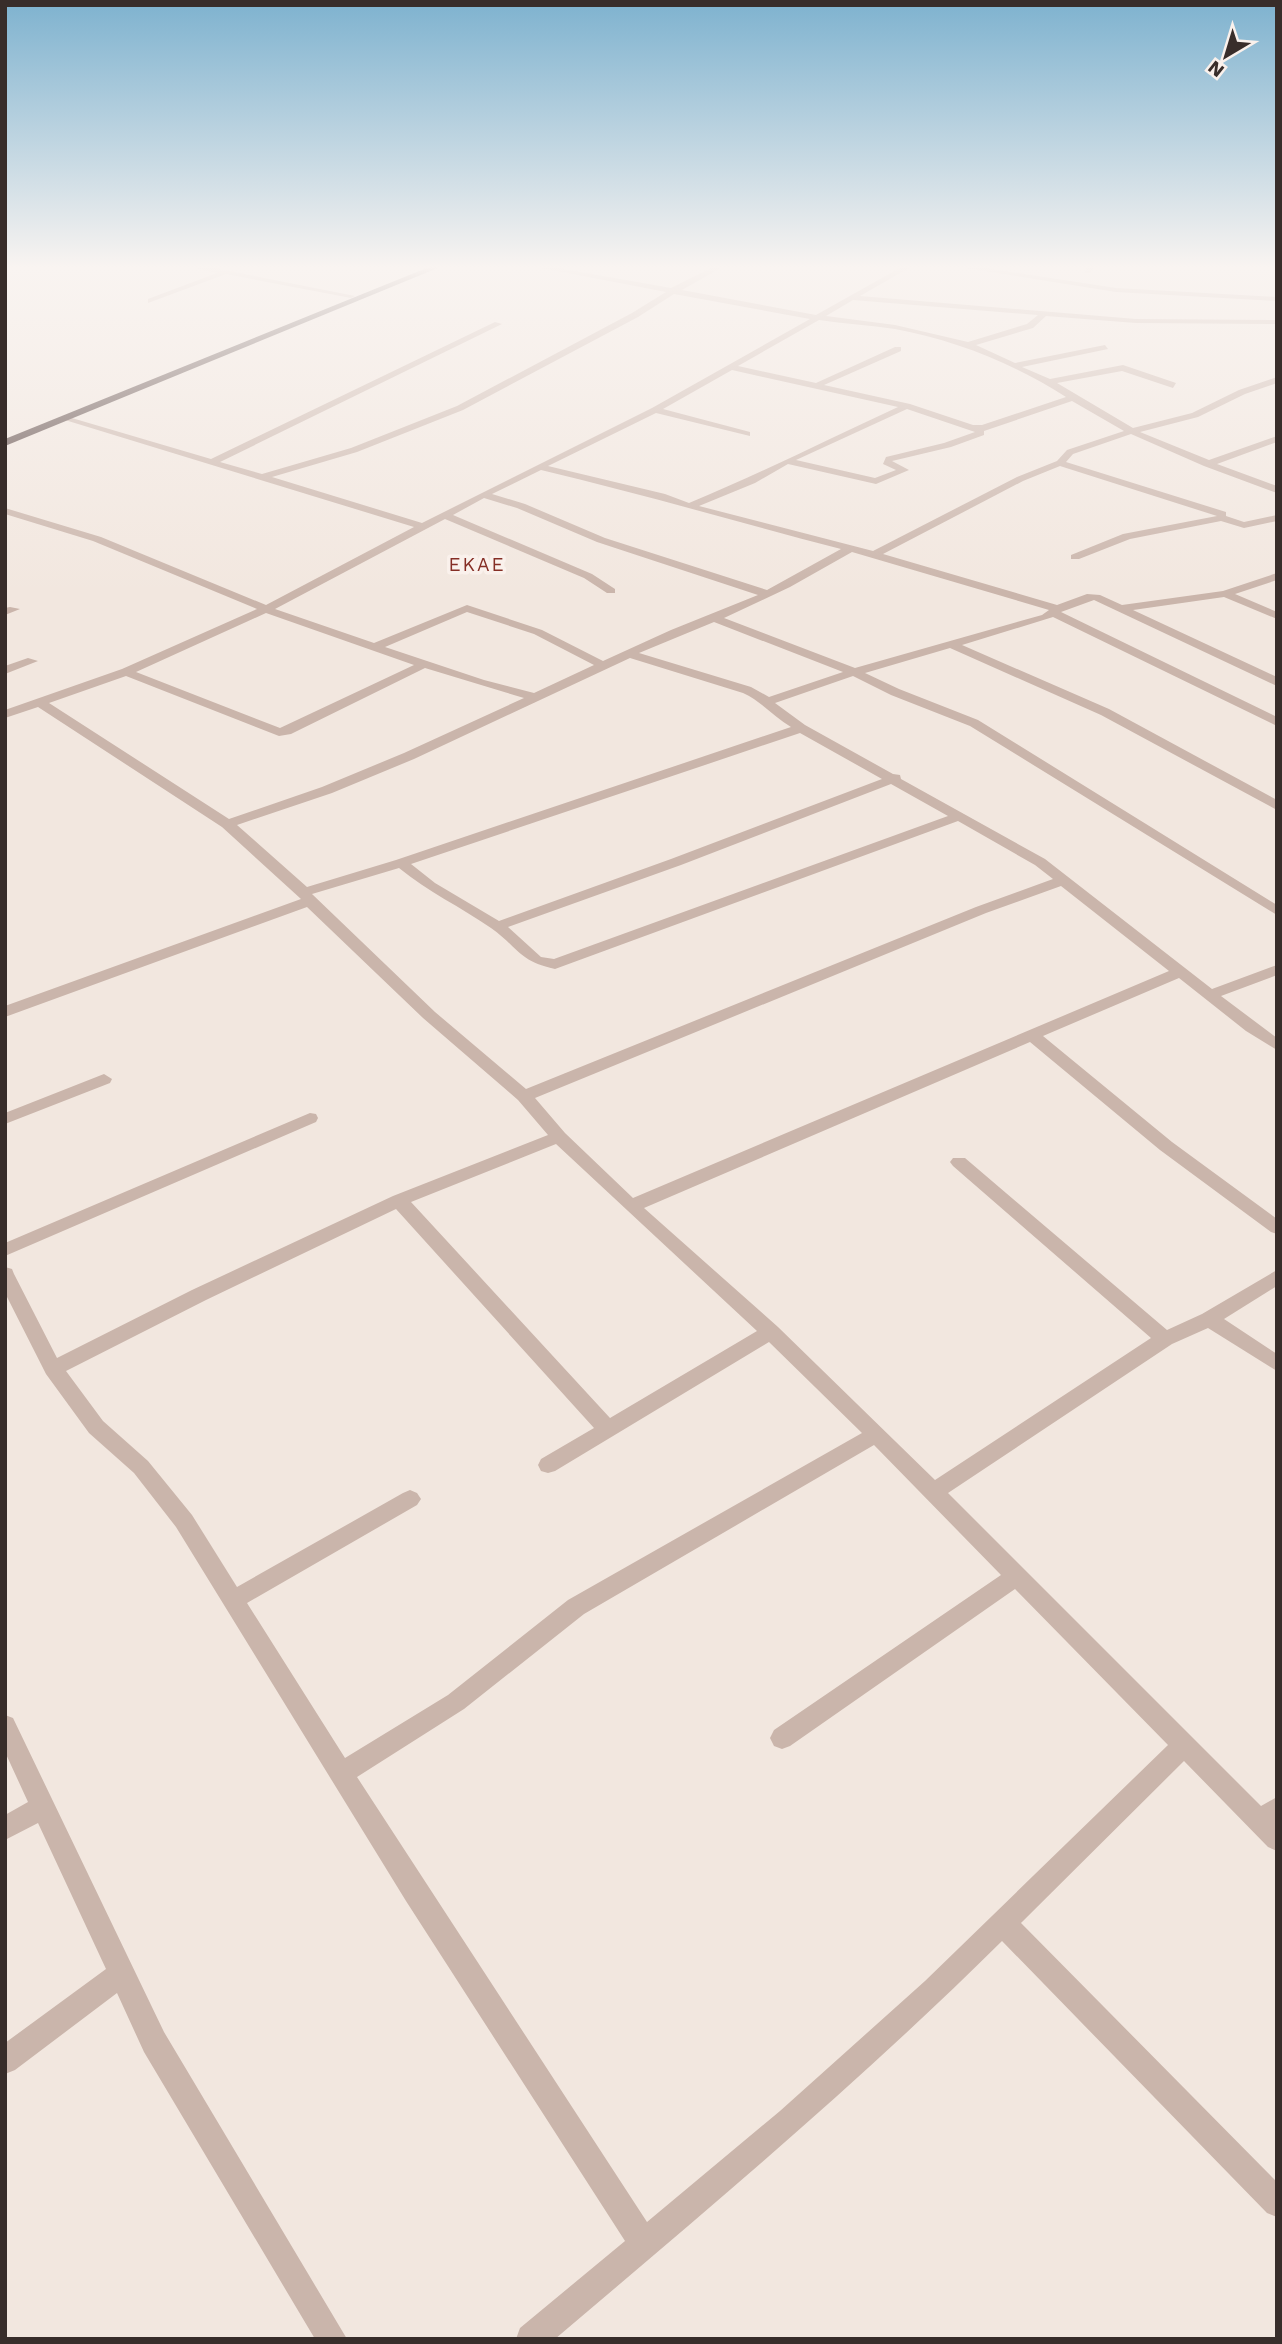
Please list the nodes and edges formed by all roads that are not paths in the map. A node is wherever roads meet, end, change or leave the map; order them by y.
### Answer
1 (163, 374) edge
2 (174, 374) edge
3 (394, 374) edge
4 (523, 374) edge
5 (717, 374) edge
6 (769, 374) edge
7 (841, 374) edge
8 (1035, 374) edge
9 (1089, 374) edge
10 (1142, 374) edge
11 (1277, 380) edge
12 (1049, 382) junction
13 (820, 384) junction
14 (1173, 385) dead end
15 (1073, 397) junction
16 (907, 406) junction
17 (655, 410) junction
18 (68, 418) junction
19 (977, 428) junction
20 (1132, 430) junction
21 (747, 434) dead end
22 (1277, 439) edge
23 (5, 440) edge
24 (1257, 445) junction
25 (1277, 454) edge
26 (787, 461) junction
27 (212, 462) junction
28 (1060, 463) junction
29 (1207, 464) junction
30 (540, 467) junction
31 (260, 478) junction
32 (1277, 490) edge
33 (483, 495) junction
34 (689, 506) junction
35 (5, 511) edge
36 (446, 516) junction
37 (1221, 518) junction
38 (1277, 518) edge
39 (424, 527) junction
40 (849, 550) junction
41 (873, 555) junction
42 (1075, 557) dead end
43 (1277, 576) edge
44 (611, 591) dead end
45 (1225, 593) junction
46 (767, 594) junction
47 (1122, 608) junction
48 (267, 609) junction
49 (1056, 611) junction
50 (1277, 616) edge
51 (715, 618) junction
52 (950, 644) junction
53 (373, 648) junction
54 (629, 654) junction
55 (32, 662) dead end
56 (424, 664) junction
57 (604, 666) junction
58 (5, 670) edge
59 (854, 672) junction
60 (126, 673) junction
61 (1277, 682) edge
62 (535, 697) junction
63 (39, 702) junction
64 (767, 702) junction
65 (5, 714) edge
66 (1277, 722) edge
67 (801, 728) junction
68 (895, 778) junction
69 (1277, 806) edge
70 (960, 816) junction
71 (227, 824) junction
72 (401, 863) junction
73 (1064, 880) junction
74 (307, 896) junction
75 (1277, 911) edge
76 (498, 926) junction
77 (1277, 970) edge
78 (1180, 972) junction
79 (1212, 994) junction
80 (5, 1012) edge
81 (1033, 1036) junction
82 (1277, 1045) edge
83 (104, 1079) dead end
84 (524, 1096) junction
85 (310, 1118) dead end
86 (5, 1119) edge
87 (559, 1137) junction
88 (959, 1162) dead end
89 (399, 1200) junction
90 (631, 1206) junction
91 (1277, 1228) edge
92 (5, 1250) edge
93 (5, 1274) edge
94 (1277, 1277) edge
95 (1209, 1319) junction
96 (771, 1332) junction
97 (1165, 1339) junction
98 (1277, 1364) edge
99 (53, 1368) junction
100 (609, 1431) junction
101 (876, 1434) junction
102 (548, 1465) dead end
103 (934, 1492) junction
104 (410, 1499) dead end
105 (1017, 1576) junction
106 (233, 1600) junction
107 (5, 1726) edge
108 (782, 1738) dead end
109 (1184, 1745) junction
110 (341, 1774) junction
111 (44, 1806) junction
112 (1271, 1823) edge
113 (5, 1828) edge
114 (1003, 1924) junction
115 (122, 1973) junction
116 (5, 2060) edge
117 (1277, 2203) edge
118 (644, 2244) junction
119 (332, 2339) edge
120 (531, 2339) edge

1 - 23 highway
2 - 18 highway
3 - 27 street
4 - 31 street
5 - 17 street
6 - 13 street
7 - 13 street
8 - 12 street
9 - 12 street
10 - 14 street
11 - 20 street
12 - 15 street
13 - 16 street
15 - 19 street
15 - 20 street
16 - 19 street
16 - 26 street
17 - 21 street
17 - 30 street
18 - 23 highway
18 - 27 street
19 - 26 street
20 - 28 street
20 - 29 street
22 - 24 street
24 - 25 street
24 - 29 street
26 - 34 street
27 - 31 street
28 - 37 street
28 - 41 street
29 - 32 street
30 - 33 street
30 - 34 street
31 - 39 street
33 - 36 street
33 - 46 street
34 - 40 street
35 - 48 street
36 - 39 street
36 - 44 street
37 - 38 street
37 - 42 street
39 - 48 street
40 - 41 street
40 - 46 street
41 - 49 street
43 - 45 street
45 - 47 street
45 - 50 street
46 - 51 street
47 - 49 street
47 - 61 street
48 - 53 street
48 - 60 street
49 - 52 street
49 - 66 street
51 - 54 street
51 - 59 street
52 - 59 street
52 - 69 street
53 - 56 street
53 - 57 street
54 - 57 street
54 - 64 street
55 - 58 street
56 - 60 street
56 - 62 street
57 - 62 street
59 - 64 street
59 - 75 street
60 - 63 street
62 - 71 street
63 - 65 street
63 - 71 street
64 - 67 street
67 - 68 street
67 - 72 street
68 - 70 street
68 - 76 street
70 - 73 street
70 - 76 street
71 - 74 street
72 - 74 street
72 - 76 street
73 - 78 street
73 - 84 street
74 - 80 street
74 - 84 street
77 - 79 street
78 - 79 street
78 - 81 street
79 - 82 street
81 - 90 street
81 - 91 street
83 - 86 street
84 - 87 street
85 - 92 street
87 - 89 street
87 - 90 street
88 - 97 street
89 - 99 street
89 - 100 street
90 - 96 street
93 - 99 street
94 - 95 street
95 - 97 street
95 - 98 street
96 - 100 street
96 - 101 street
97 - 103 street
99 - 106 street
100 - 102 street
101 - 103 street
101 - 110 street
103 - 105 street
104 - 106 street
105 - 108 street
105 - 109 street
106 - 110 street
107 - 111 street
109 - 112 street
109 - 114 street
110 - 118 street
111 - 113 street
111 - 115 street
114 - 117 street
114 - 118 street
115 - 116 street
115 - 119 street
118 - 120 street

